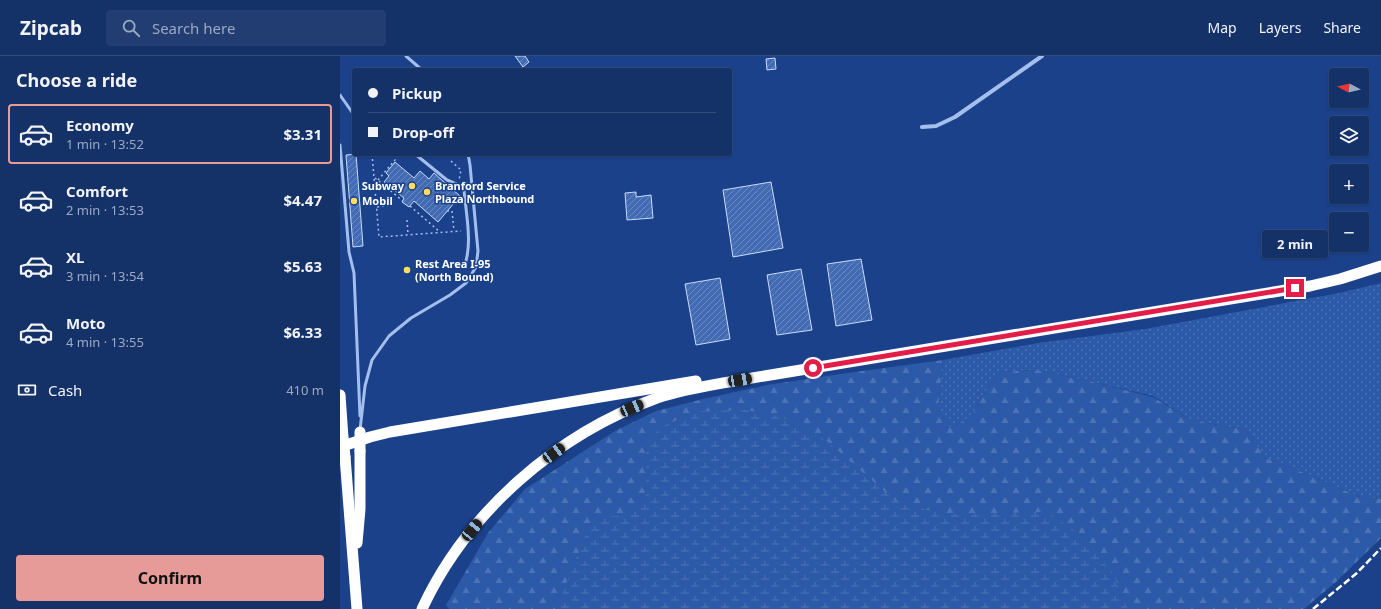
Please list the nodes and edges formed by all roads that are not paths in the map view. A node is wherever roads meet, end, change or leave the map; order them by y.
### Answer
1 (406, 56) edge
2 (1042, 56) edge
3 (420, 68) edge
4 (340, 95) edge
5 (352, 112) edge
6 (922, 126) dead end
7 (340, 145) edge
8 (417, 156) edge
9 (468, 156) edge
10 (1381, 259) edge
11 (1381, 266) edge
12 (464, 267) dead end
13 (340, 396) edge
14 (360, 432) junction
15 (343, 447) edge
16 (355, 575) junction
17 (357, 609) edge
18 (422, 609) edge

1 - 3 lane
2 - 6 street
4 - 5 lane
7 - 14 lane
8 - 12 lane
9 - 14 lane
10 - 15 highway
11 - 18 highway
13 - 15 highway
14 - 16 highway, bridge
15 - 16 highway
16 - 17 highway

